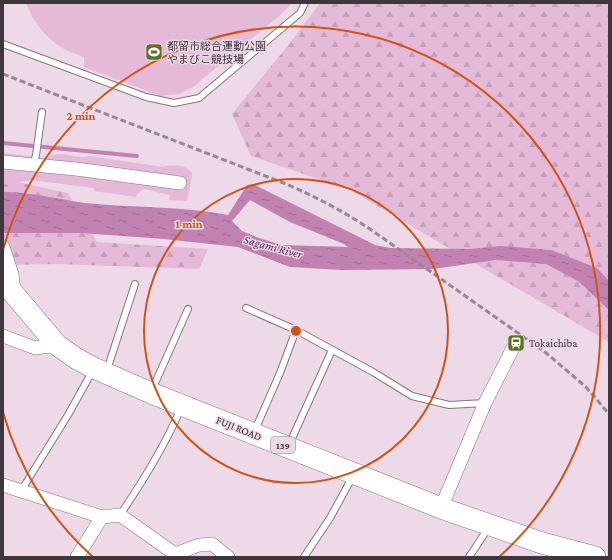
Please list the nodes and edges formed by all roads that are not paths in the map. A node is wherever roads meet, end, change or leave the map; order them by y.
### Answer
1 (306, 3) edge
2 (3, 44) edge
3 (42, 112) dead end
4 (34, 160) junction
5 (3, 162) edge
6 (180, 184) dead end
7 (4, 251) edge
8 (135, 284) dead end
9 (9, 288) edge
10 (246, 308) dead end
11 (188, 309) dead end
12 (296, 330) junction
13 (3, 336) edge
14 (57, 345) junction
15 (514, 346) dead end
16 (332, 350) junction
17 (100, 371) junction
18 (151, 393) junction
19 (485, 402) junction
20 (182, 405) junction
21 (254, 434) junction
22 (289, 447) junction
23 (355, 473) junction
24 (3, 485) edge
25 (21, 491) junction
26 (441, 508) junction
27 (120, 515) junction
28 (102, 517) junction
29 (491, 524) junction
30 (77, 557) edge
31 (228, 557) edge
32 (304, 557) edge
33 (469, 557) edge
34 (595, 557) edge

1 - 2 lane
3 - 4 lane
4 - 5 street
4 - 6 street
7 - 9 street
8 - 17 lane
9 - 14 highway, FUJI ROAD / 139
10 - 12 lane
11 - 18 lane
12 - 16 lane
12 - 21 lane
13 - 14 street
14 - 17 highway, FUJI ROAD / 139
15 - 19 street
16 - 19 lane
16 - 22 lane
17 - 18 highway, FUJI ROAD / 139
17 - 25 lane
18 - 20 highway, FUJI ROAD / 139
19 - 26 street
20 - 21 highway, FUJI ROAD / 139
20 - 27 lane
21 - 22 highway, FUJI ROAD / 139
22 - 23 highway, FUJI ROAD / 139
23 - 26 highway, FUJI ROAD / 139
23 - 32 lane
24 - 25 street
25 - 28 street
26 - 29 highway, FUJI ROAD / 139
27 - 28 street
27 - 31 street
28 - 30 street
29 - 33 lane
29 - 34 highway, FUJI ROAD / 139

